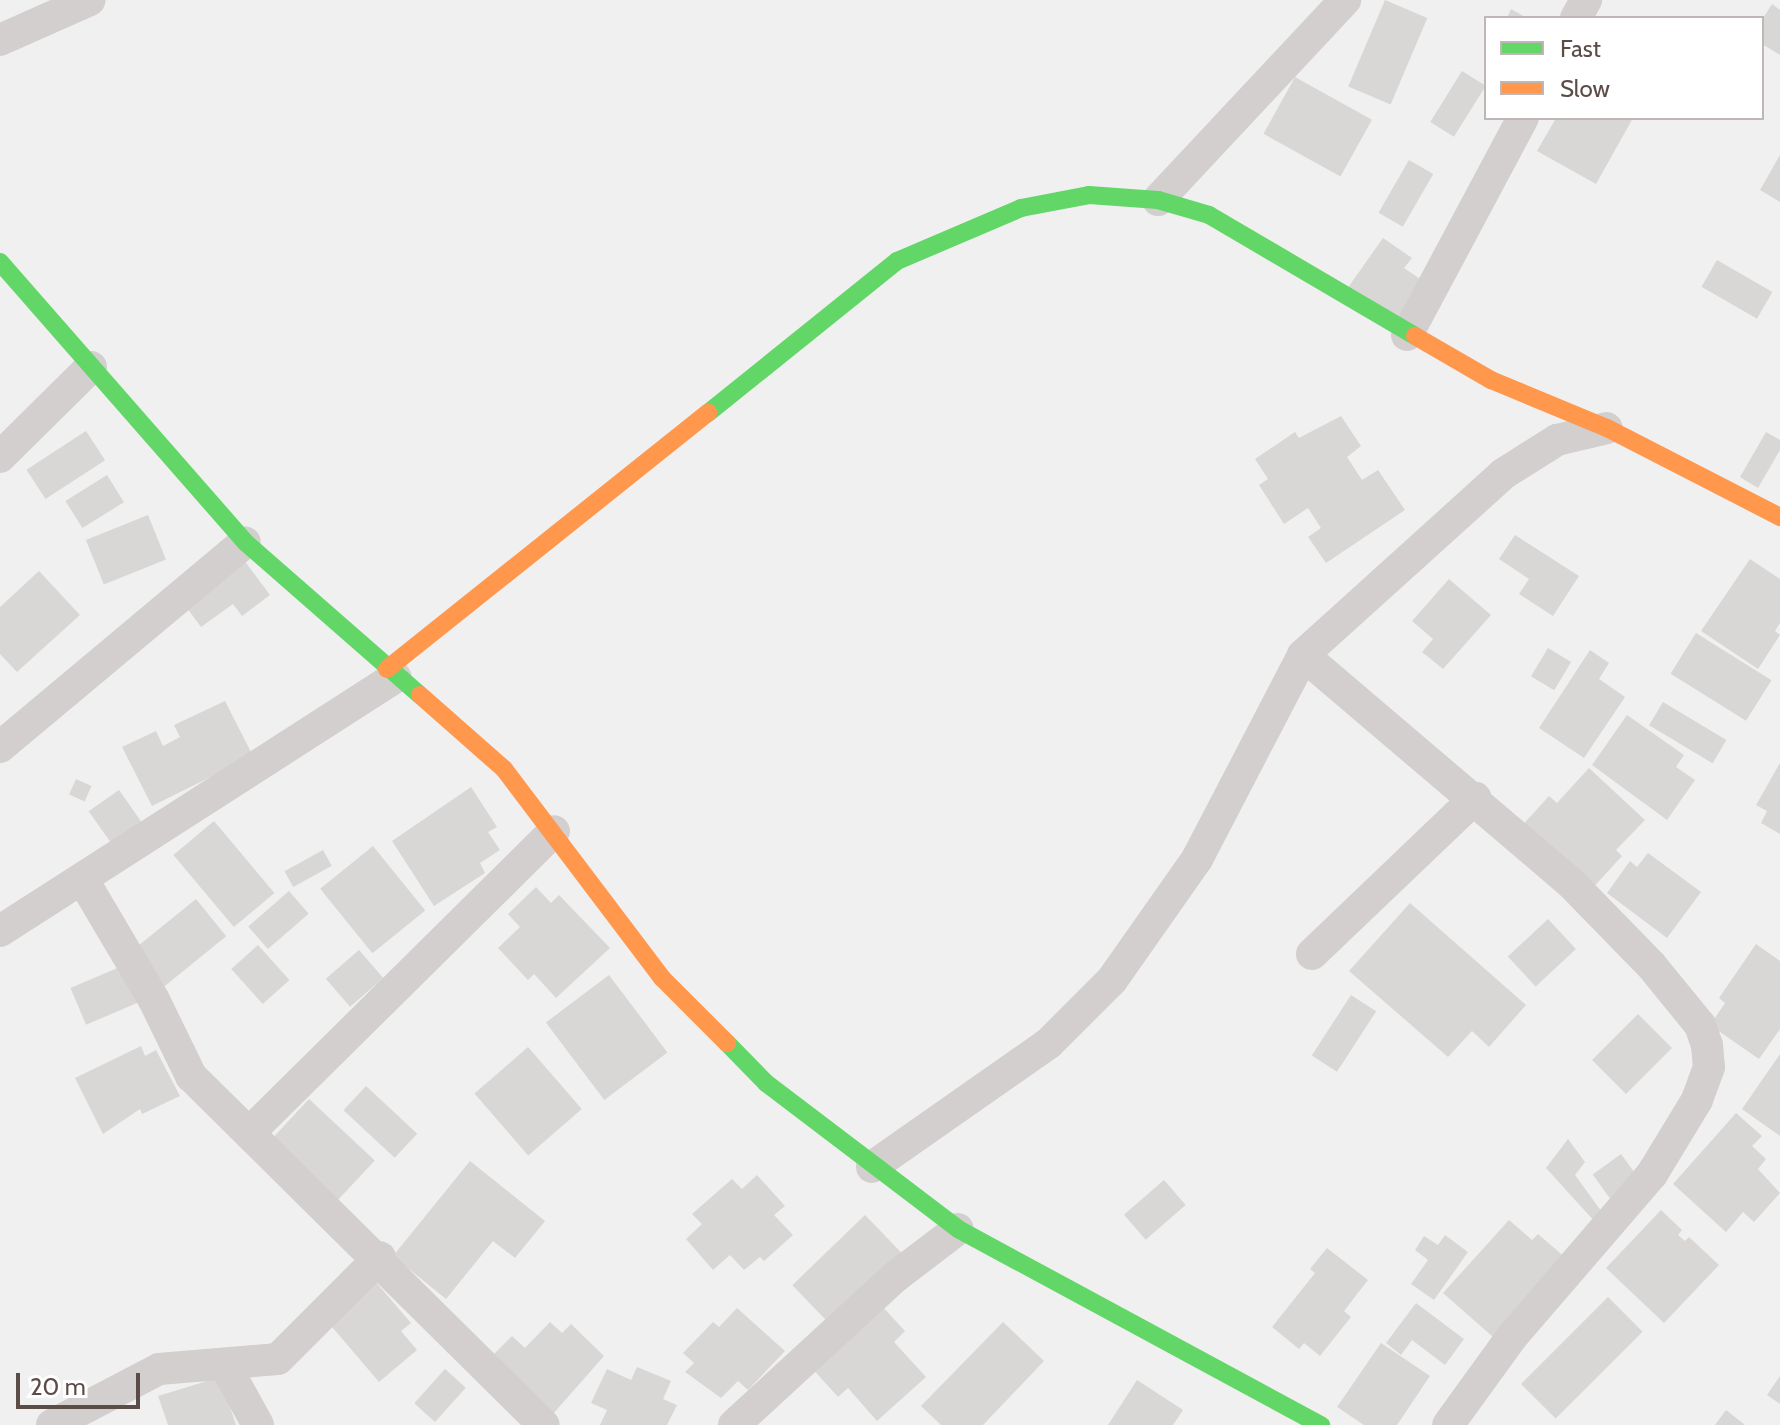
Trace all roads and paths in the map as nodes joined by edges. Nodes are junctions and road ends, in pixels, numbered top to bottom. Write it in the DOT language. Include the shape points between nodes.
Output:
graph roads {
  1 [pos="90,0"];
  2 [pos="1345,0"];
  3 [pos="0,40"];
  4 [pos="1522,120"];
  5 [pos="1158,200"];
  6 [pos="0,262"];
  7 [pos="1407,335"];
  8 [pos="91,367"];
  9 [pos="1607,428"];
  10 [pos="0,457"];
  11 [pos="1780,517"];
  12 [pos="245,542"];
  13 [pos="1303,655"];
  14 [pos="392,673"];
  15 [pos="0,747"];
  16 [pos="1475,798"];
  17 [pos="554,831"];
  18 [pos="83,880"];
  19 [pos="0,931"];
  20 [pos="1312,954"];
  21 [pos="249,1133"];
  22 [pos="872,1167"];
  23 [pos="958,1229"];
  24 [pos="380,1257"];
  25 [pos="226,1367"];
  26 [pos="52,1425"];
  27 [pos="258,1425"];
  28 [pos="544,1425"];
  29 [pos="734,1425"];
  30 [pos="1321,1425"];
  31 [pos="1448,1425"];
  1 -- 3 [label="street"];
  2 -- 5 [label="street"];
  4 -- 7 [label="street"];
  5 -- 7 [label="street" via="1235,229"];
  5 -- 14 [label="street" via="1089,195 1021,208 897,261"];
  6 -- 8 [label="street"];
  7 -- 9 [label="street" via="1491,380"];
  8 -- 10 [label="street"];
  8 -- 12 [label="street"];
  9 -- 11 [label="street"];
  9 -- 13 [label="street" via="1557,440 1503,474"];
  12 -- 14 [label="street"];
  12 -- 15 [label="street"];
  13 -- 16 [label="street"];
  13 -- 22 [label="street" via="1197,859 1112,980 1049,1043"];
  14 -- 17 [label="street" via="504,769"];
  14 -- 18 [label="street" via="175,824"];
  16 -- 20 [label="street"];
  16 -- 31 [label="street" via="1569,881 1651,965 1700,1025 1709,1067 1685,1121 1652,1174 1511,1338"];
  17 -- 21 [label="street"];
  17 -- 22 [label="street" via="662,978 766,1083"];
  18 -- 19 [label="street"];
  18 -- 21 [label="street" via="154,1000 191,1076"];
  21 -- 24 [label="street"];
  22 -- 23 [label="street"];
  23 -- 29 [label="street" via="895,1277"];
  23 -- 30 [label="street"];
  24 -- 25 [label="street" via="278,1359"];
  24 -- 28 [label="street"];
  25 -- 26 [label="street" via="159,1369"];
  25 -- 27 [label="street"];
}
